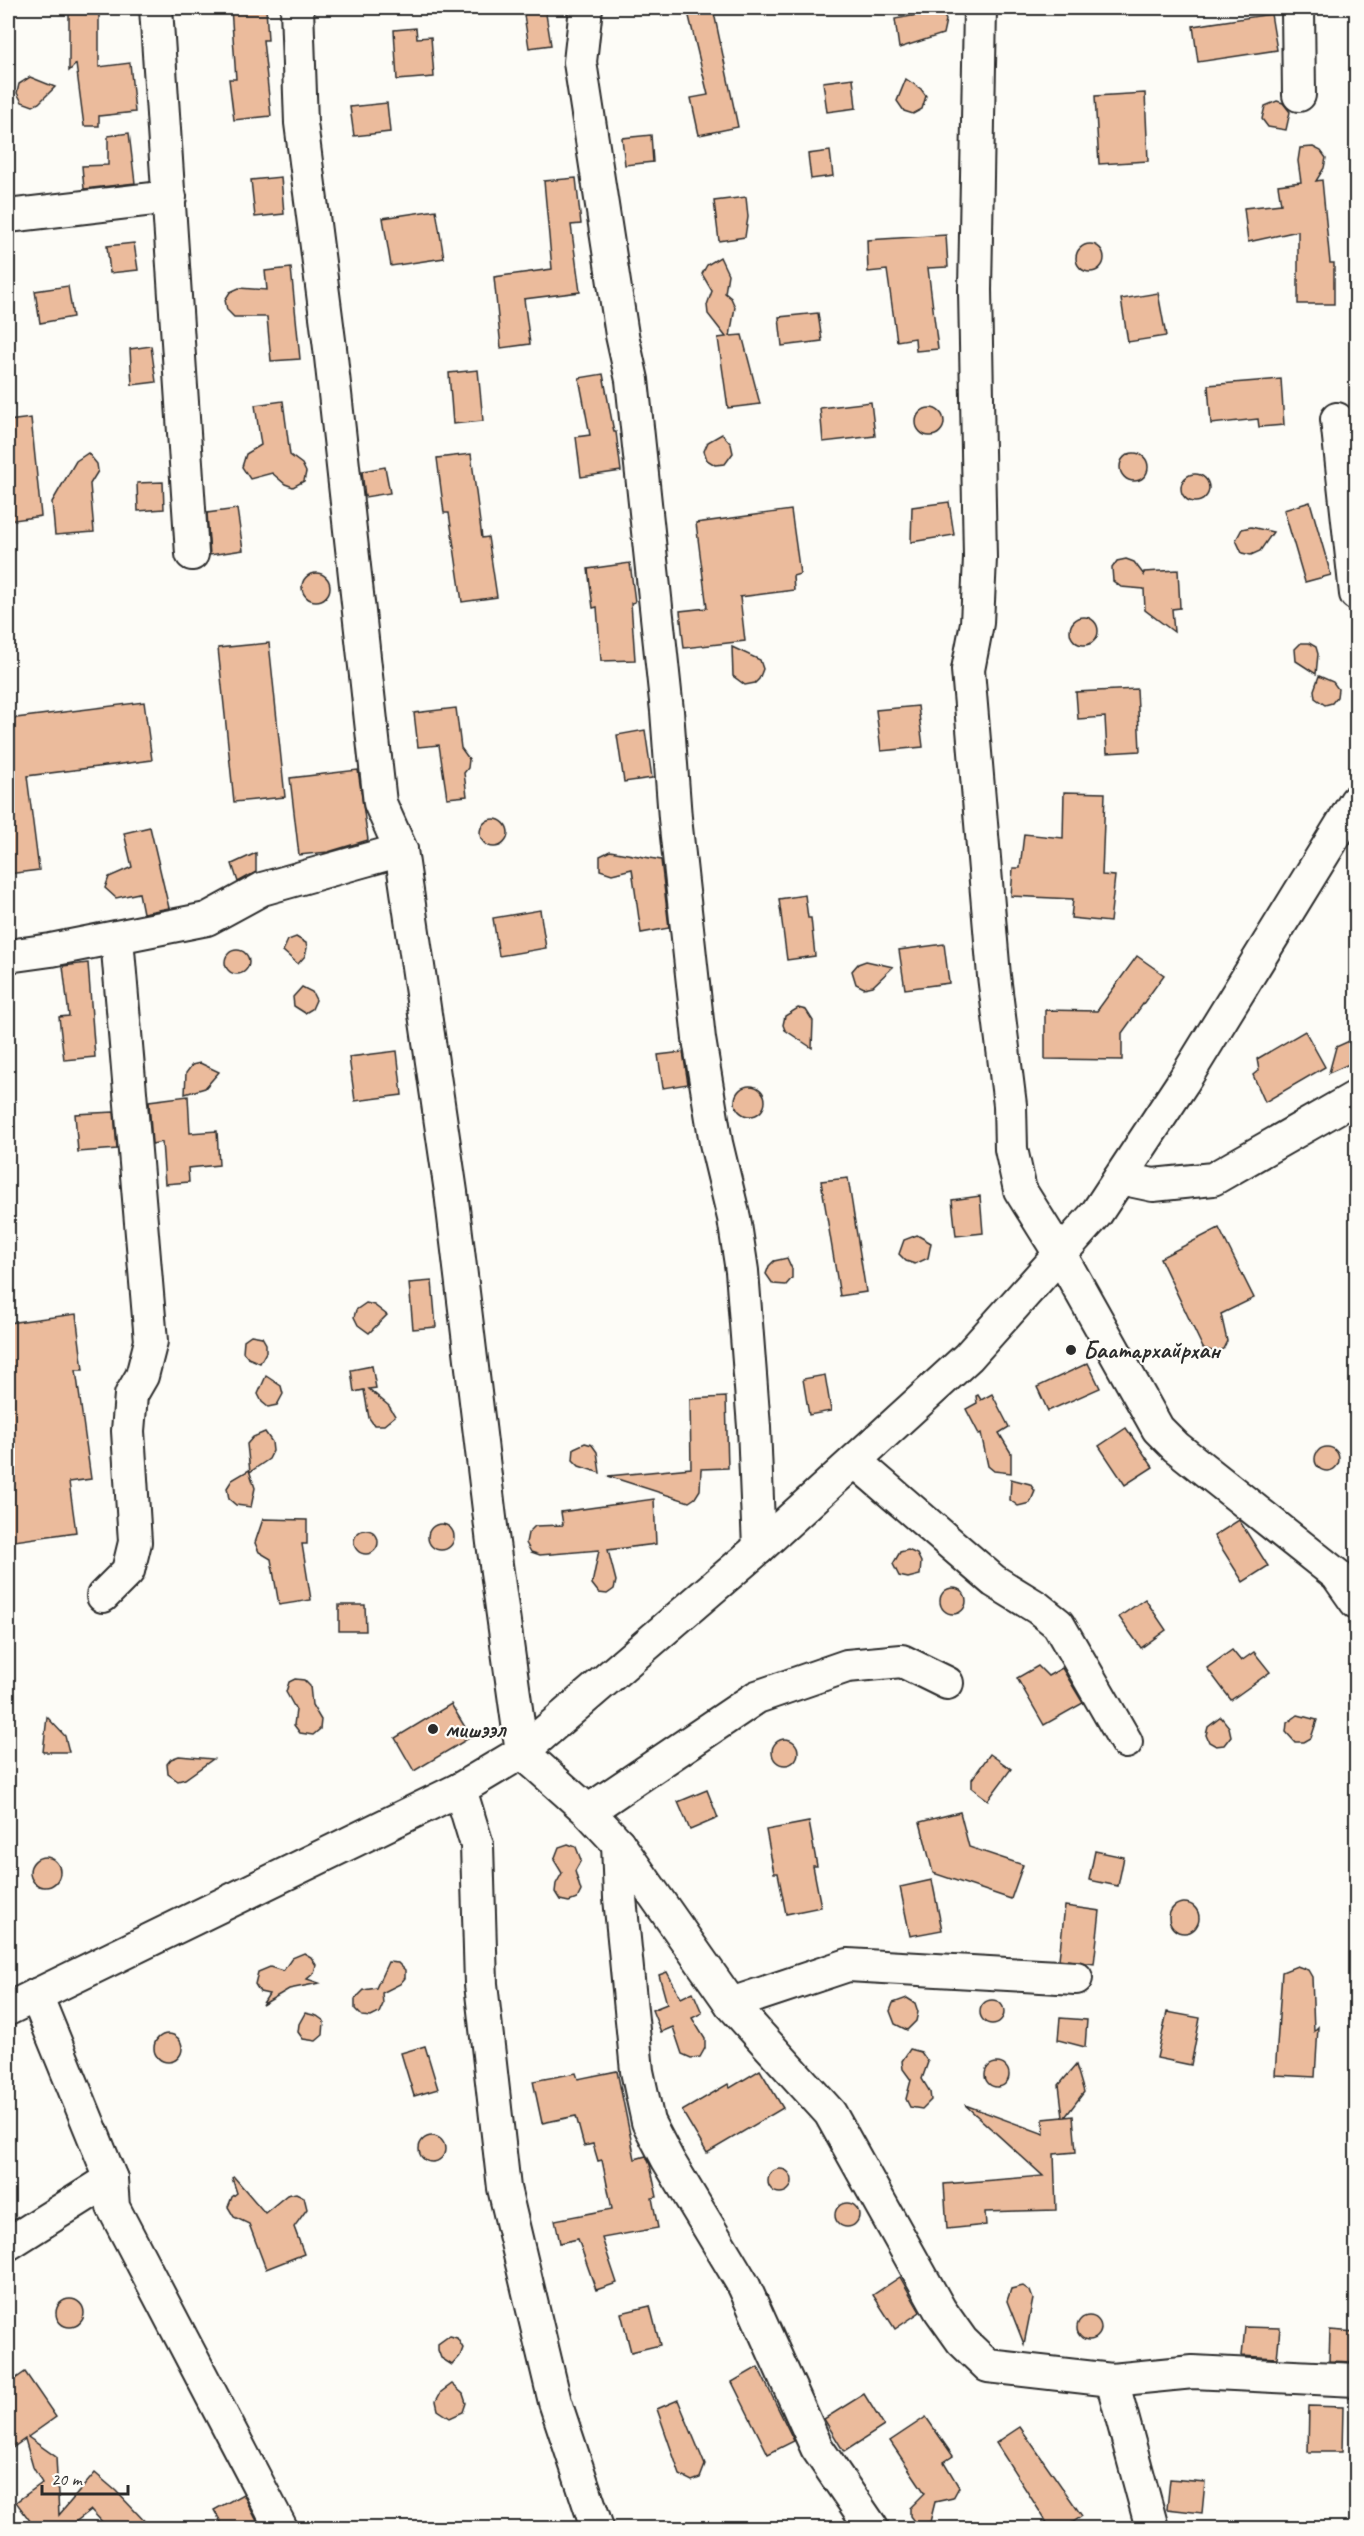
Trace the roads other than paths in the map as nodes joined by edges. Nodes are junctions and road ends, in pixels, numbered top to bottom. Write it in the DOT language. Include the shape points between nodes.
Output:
graph roads {
  1 [pos="156,8"];
  2 [pos="297,8"];
  3 [pos="586,8"];
  4 [pos="980,8"];
  5 [pos="1298,8"];
  6 [pos="1299,94"];
  7 [pos="170,197"];
  8 [pos="8,216"];
  9 [pos="1337,419"];
  10 [pos="192,554"];
  11 [pos="1356,594"];
  12 [pos="1356,801"];
  13 [pos="401,850"];
  14 [pos="117,938"];
  15 [pos="8,956"];
  16 [pos="1356,1097"];
  17 [pos="1120,1178"];
  18 [pos="1060,1254"];
  19 [pos="855,1461"];
  20 [pos="759,1548"];
  21 [pos="104,1596"];
  22 [pos="1356,1602"];
  23 [pos="947,1683"];
  24 [pos="1126,1742"];
  25 [pos="522,1752"];
  26 [pos="460,1789"];
  27 [pos="588,1811"];
  28 [pos="618,1842"];
  29 [pos="1076,1978"];
  30 [pos="36,1995"];
  31 [pos="731,2004"];
  32 [pos="8,2009"];
  33 [pos="111,2179"];
  34 [pos="8,2244"];
  35 [pos="1112,2380"];
  36 [pos="1356,2380"];
  37 [pos="281,2529"];
  38 [pos="597,2529"];
  39 [pos="872,2529"];
  40 [pos="1152,2529"];
  1 -- 7 [label="street"];
  2 -- 13 [label="street" via="301,123 330,348 369,715 380,803"];
  3 -- 20 [label="street" via="580,62 632,380 699,1039 742,1271"];
  4 -- 18 [label="street" via="975,290 980,558 977,623 968,670 1011,1149 1020,1190"];
  5 -- 6 [label="street"];
  7 -- 8 [label="street"];
  7 -- 10 [label="street"];
  9 -- 11 [label="street"];
  12 -- 17 [label="street"];
  13 -- 14 [label="street" via="262,889 207,919"];
  13 -- 25 [label="street" via="452,1192 491,1532"];
  14 -- 15 [label="street"];
  14 -- 21 [label="street" via="151,1341 142,1376 131,1395 128,1431 135,1542 128,1571"];
  16 -- 17 [label="street" via="1213,1179 1153,1185"];
  17 -- 18 [label="street" via="1096,1214"];
  18 -- 19 [label="street" via="968,1357"];
  18 -- 22 [label="street" via="1158,1429 1337,1575"];
  19 -- 20 [label="street"];
  19 -- 24 [label="street" via="994,1581 1058,1624"];
  20 -- 25 [label="street"];
  23 -- 27 [label="street" via="902,1661 847,1666 757,1697"];
  25 -- 26 [label="street"];
  25 -- 27 [label="street"];
  26 -- 30 [label="street"];
  26 -- 38 [label="street" via="477,1845 481,1984 504,2188 555,2402"];
  27 -- 28 [label="street"];
  28 -- 31 [label="street"];
  28 -- 39 [label="street" via="637,2071 648,2122 744,2286 817,2448"];
  29 -- 31 [label="street" via="848,1965"];
  30 -- 32 [label="street"];
  30 -- 33 [label="street"];
  31 -- 35 [label="street" via="830,2113 929,2291 962,2342 988,2366"];
  33 -- 34 [label="street"];
  33 -- 37 [label="street" via="112,2207"];
  35 -- 36 [label="street" via="1193,2372"];
  35 -- 40 [label="street"];
}
